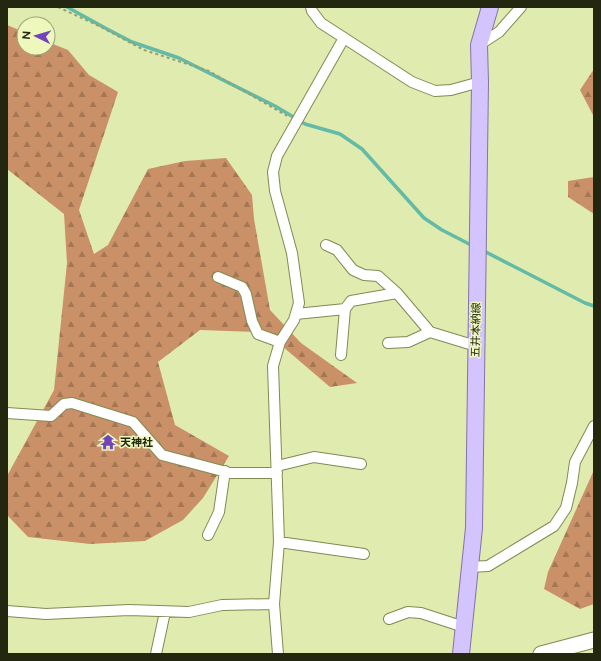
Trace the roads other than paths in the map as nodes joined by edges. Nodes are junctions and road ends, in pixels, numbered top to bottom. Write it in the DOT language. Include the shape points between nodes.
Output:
graph roads {
  1 [pos="311,7"];
  2 [pos="490,7"];
  3 [pos="521,7"];
  4 [pos="344,38"];
  5 [pos="479,44"];
  6 [pos="480,82"];
  7 [pos="326,245"];
  8 [pos="218,277"];
  9 [pos="397,293"];
  10 [pos="345,310"];
  11 [pos="296,314"];
  12 [pos="430,332"];
  13 [pos="280,342"];
  14 [pos="388,343"];
  15 [pos="476,346"];
  16 [pos="341,355"];
  17 [pos="7,413"];
  18 [pos="594,426"];
  19 [pos="361,464"];
  20 [pos="277,469"];
  21 [pos="225,471"];
  22 [pos="208,535"];
  23 [pos="279,542"];
  24 [pos="364,554"];
  25 [pos="470,567"];
  26 [pos="274,604"];
  27 [pos="7,611"];
  28 [pos="165,612"];
  29 [pos="389,620"];
  30 [pos="464,627"];
  31 [pos="594,640"];
  32 [pos="156,654"];
  33 [pos="278,654"];
  34 [pos="461,654"];
  35 [pos="541,654"];
  1 -- 4 [label="street" via="322,23"];
  2 -- 5 [label="main road, 五井本納線"];
  3 -- 5 [label="street" via="499,32"];
  4 -- 6 [label="street" via="412,82 435,91 452,90"];
  4 -- 11 [label="street" via="277,156 273,172 275,191 292,253 299,303"];
  5 -- 6 [label="main road, 五井本納線"];
  6 -- 15 [label="main road, 五井本納線"];
  7 -- 9 [label="street" via="337,250 353,270 364,275 378,276"];
  8 -- 13 [label="street" via="242,287 258,334"];
  9 -- 10 [label="street" via="351,301"];
  9 -- 12 [label="street"];
  10 -- 11 [label="street"];
  10 -- 16 [label="street"];
  11 -- 13 [label="street"];
  12 -- 14 [label="street" via="408,342"];
  12 -- 15 [label="street"];
  13 -- 20 [label="street" via="273,366"];
  15 -- 25 [label="main road, 五井本納線" via="474,528"];
  17 -- 21 [label="street" via="51,416 64,404 72,402 133,422 162,455"];
  18 -- 25 [label="street" via="575,462 566,508 554,526 488,566"];
  19 -- 20 [label="street" via="314,457"];
  20 -- 21 [label="street" via="230,473"];
  20 -- 23 [label="street"];
  21 -- 22 [label="street" via="219,512"];
  23 -- 24 [label="street"];
  23 -- 26 [label="street"];
  25 -- 30 [label="main road, 五井本納線"];
  26 -- 28 [label="street" via="222,605 189,612"];
  26 -- 33 [label="street"];
  27 -- 28 [label="street" via="46,614 129,610"];
  28 -- 32 [label="street"];
  29 -- 30 [label="street" via="408,612 421,613"];
  30 -- 34 [label="main road, 五井本納線"];
  31 -- 35 [label="street"];
}
